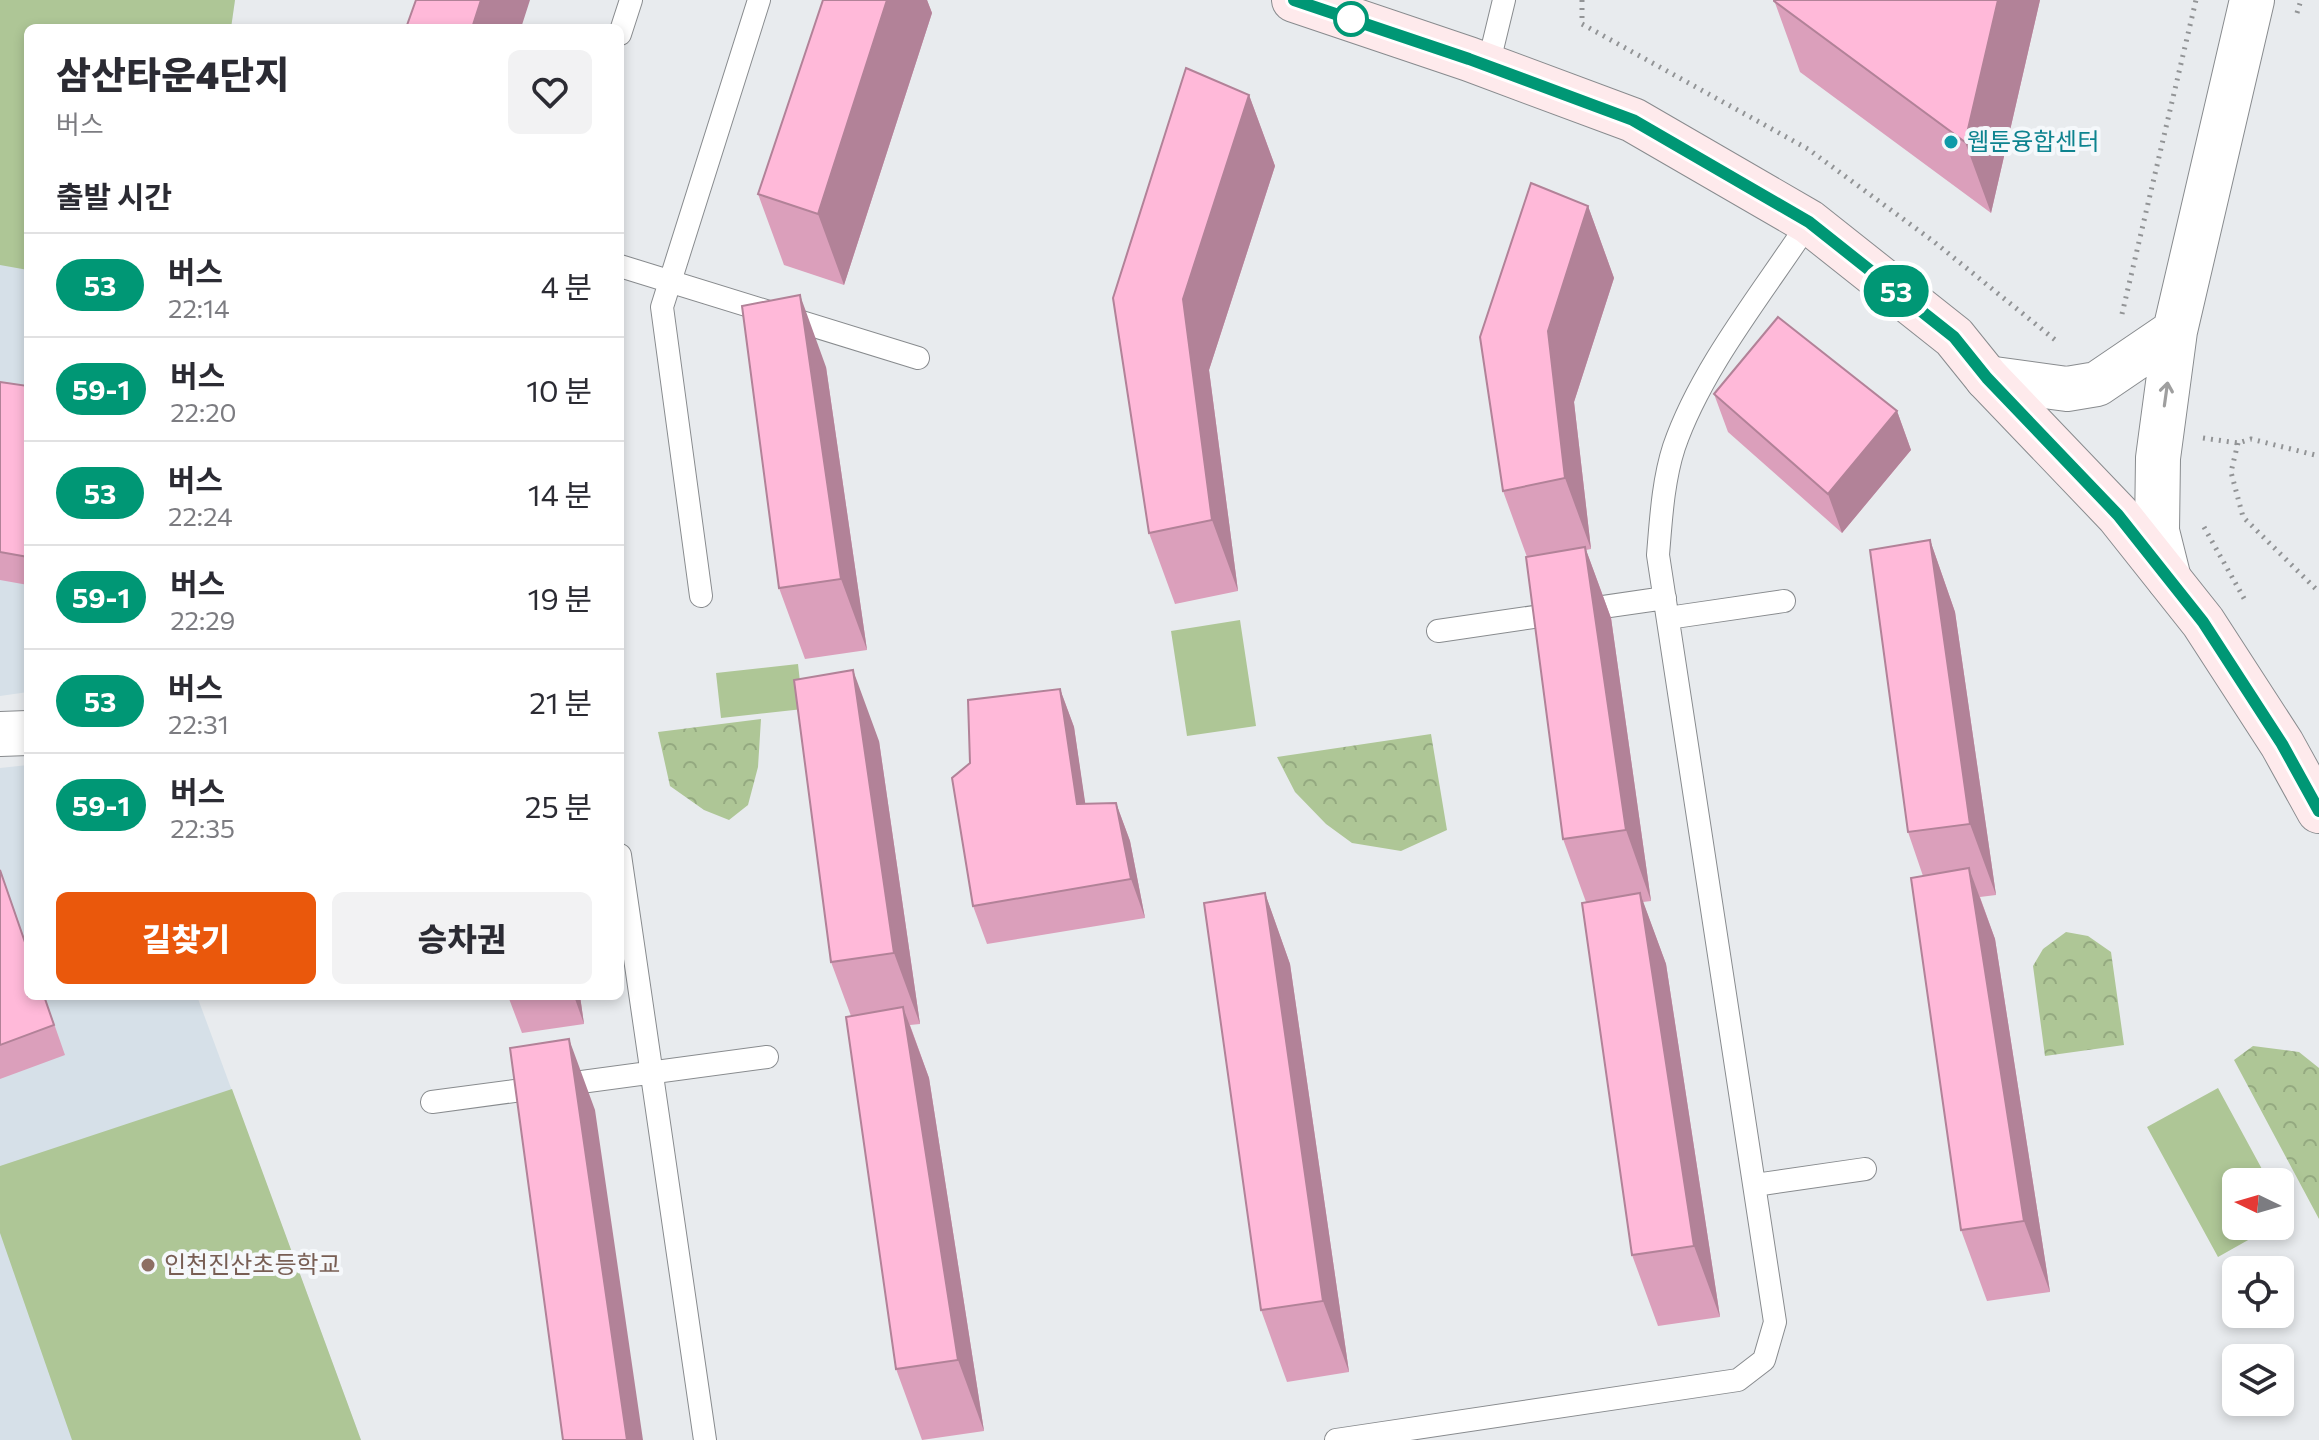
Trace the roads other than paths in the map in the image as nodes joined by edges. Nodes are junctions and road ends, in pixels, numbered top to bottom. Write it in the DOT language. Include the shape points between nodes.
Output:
graph roads {
  1 [pos="631,0"];
  2 [pos="759,0"];
  3 [pos="1294,0"];
  4 [pos="1504,0"];
  5 [pos="2252,0"];
  6 [pos="623,24"];
  7 [pos="1488,66"];
  8 [pos="1809,222"];
  9 [pos="624,267"];
  10 [pos="670,282"];
  11 [pos="2175,331"];
  12 [pos="918,358"];
  13 [pos="1987,378"];
  14 [pos="2169,579"];
  15 [pos="701,596"];
  16 [pos="1784,601"];
  17 [pos="1666,608"];
  18 [pos="1438,631"];
  19 [pos="24,733"];
  20 [pos="0,734"];
  21 [pos="2319,811"];
  22 [pos="624,882"];
  23 [pos="767,1057"];
  24 [pos="652,1073"];
  25 [pos="432,1102"];
  26 [pos="1865,1169"];
  27 [pos="1755,1185"];
  28 [pos="705,1440"];
  29 [pos="1336,1440"];
  1 -- 6 [label="lane"];
  2 -- 10 [label="lane"];
  3 -- 7 [label="street"];
  4 -- 7 [label="lane"];
  5 -- 11 [label="street"];
  7 -- 8 [label="street" via="1633,120"];
  8 -- 13 [label="street" via="1954,337"];
  8 -- 17 [label="lane" via="1700,389 1674,447 1662,500 1658,555"];
  9 -- 10 [label="lane"];
  10 -- 12 [label="lane"];
  10 -- 15 [label="lane" via="662,307"];
  11 -- 13 [label="street" via="2097,384 2067,389"];
  14 -- 11 [label="street, one-way" via="2157,531 2158,458"];
  13 -- 14 [label="street" via="2118,515"];
  14 -- 21 [label="street" via="2282,744"];
  16 -- 17 [label="lane"];
  17 -- 18 [label="lane"];
  17 -- 27 [label="lane"];
  19 -- 20 [label="street"];
  22 -- 24 [label="lane"];
  23 -- 24 [label="lane"];
  24 -- 25 [label="lane"];
  24 -- 28 [label="lane"];
  26 -- 27 [label="lane"];
  27 -- 29 [label="lane" via="1775,1322 1764,1360 1738,1380"];
}
